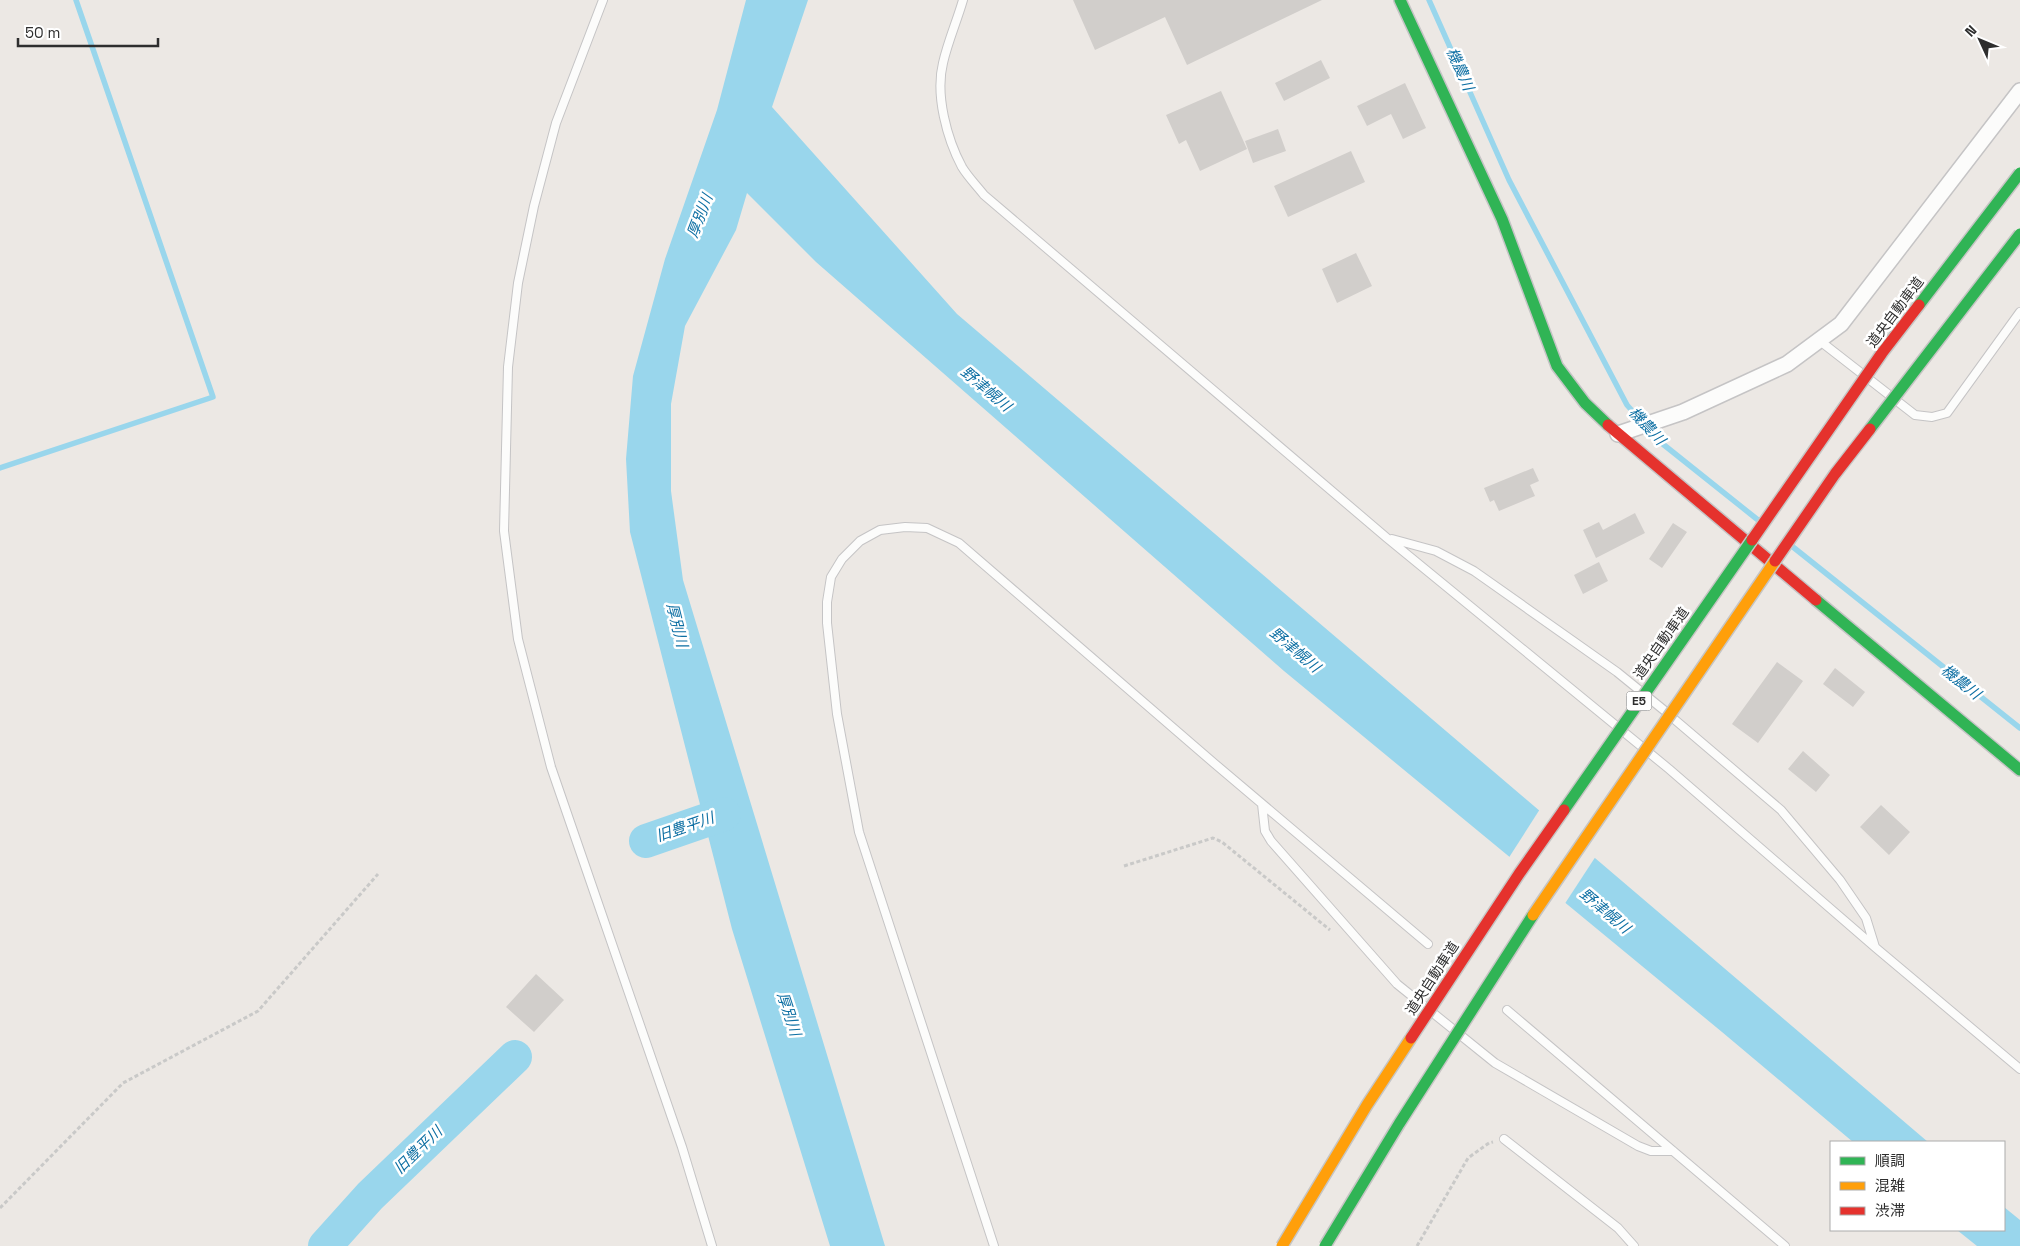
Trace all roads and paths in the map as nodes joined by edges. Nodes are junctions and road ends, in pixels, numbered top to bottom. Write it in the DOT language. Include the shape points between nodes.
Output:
graph roads {
  1 [pos="603,0"];
  2 [pos="963,0"];
  3 [pos="1400,0"];
  4 [pos="2020,91"];
  5 [pos="2020,173"];
  6 [pos="2020,234"];
  7 [pos="2020,312"];
  8 [pos="1820,341"];
  9 [pos="1618,434"];
  10 [pos="1388,538"];
  11 [pos="2020,770"];
  12 [pos="1262,804"];
  13 [pos="1124,866"];
  14 [pos="378,874"];
  15 [pos="1335,934"];
  16 [pos="1428,944"];
  17 [pos="1876,948"];
  18 [pos="1507,1010"];
  19 [pos="2020,1069"];
  20 [pos="1504,1139"];
  21 [pos="1673,1151"];
  22 [pos="0,1208"];
  23 [pos="712,1246"];
  24 [pos="994,1246"];
  25 [pos="1282,1246"];
  26 [pos="1325,1246"];
  27 [pos="1418,1246"];
  28 [pos="1634,1246"];
  29 [pos="1786,1246"];
  1 -- 23 [label="lane" via="556,123 518,283 508,367 504,531 518,639 552,767 682,1147"];
  2 -- 10 [label="lane" via="942,64 945,121 964,169 984,195"];
  3 -- 9 [label="main road" via="1502,219 1558,366 1585,403"];
  4 -- 8 [label="street" via="1841,324"];
  5 -- 25 [label="main road, 道央自動車道 / E5, bridge" via="1882,353 1519,874 1367,1105"];
  6 -- 26 [label="main road, E5, bridge" via="1835,474 1539,905"];
  7 -- 8 [label="lane" via="1946,413 1932,417 1915,415"];
  8 -- 9 [label="street" via="1787,364 1682,412"];
  9 -- 11 [label="main road"];
  10 -- 17 [label="lane" via="1669,769"];
  10 -- 17 [label="lane" via="1436,550 1474,571 1617,672 1720,756 1781,810 1840,880 1866,918"];
  12 -- 16 [label="lane"];
  12 -- 21 [label="lane" via="1264,831 1397,984 1495,1063 1638,1146 1650,1151"];
  12 -- 24 [label="lane" via="959,543 927,528 880,530 860,541 842,559 831,577 827,623 837,714 859,832"];
  13 -- 15 [label="path" via="1213,838"];
  14 -- 22 [label="path" via="258,1011 123,1083"];
  17 -- 19 [label="lane"];
  18 -- 21 [label="lane"];
  20 -- 27 [label="path" via="1489,1143 1468,1158"];
  20 -- 28 [label="lane" via="1618,1228"];
  21 -- 29 [label="lane"];
}
